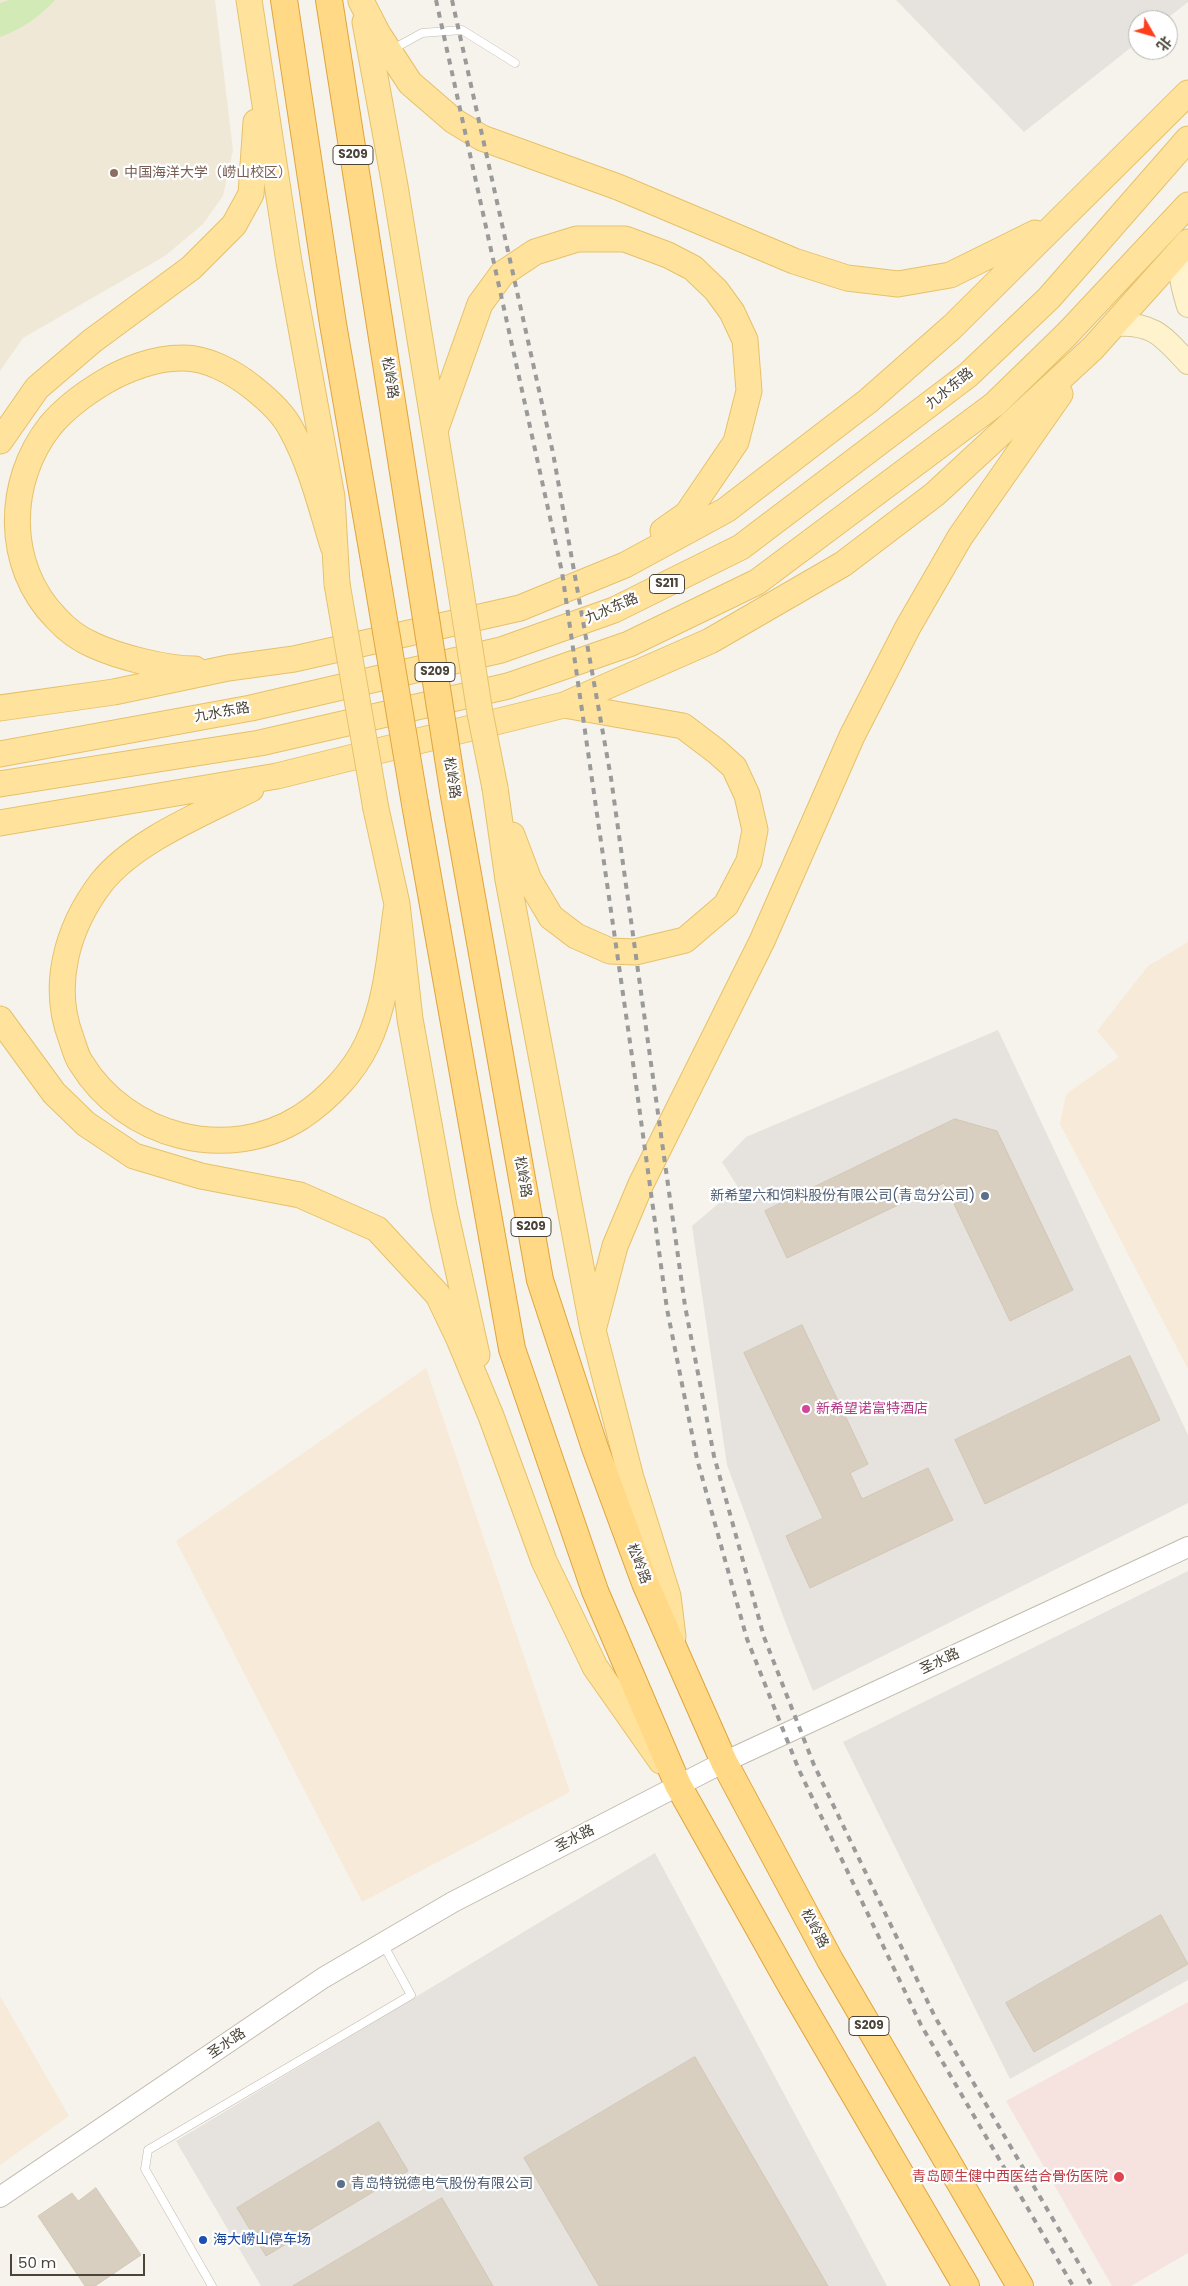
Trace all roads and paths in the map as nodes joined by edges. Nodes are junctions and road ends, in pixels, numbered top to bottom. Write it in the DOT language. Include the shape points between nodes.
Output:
graph roads {
  1 [pos="249,0"];
  2 [pos="284,0"];
  3 [pos="329,0"];
  4 [pos="361,1"];
  5 [pos="389,51"];
  6 [pos="515,63"];
  7 [pos="258,67"];
  8 [pos="1188,93"];
  9 [pos="1188,139"];
  10 [pos="1188,205"];
  11 [pos="1057,222"];
  12 [pos="1188,242"];
  13 [pos="1188,246"];
  14 [pos="1188,306"];
  15 [pos="1114,324"];
  16 [pos="1093,348"];
  17 [pos="1188,363"];
  18 [pos="436,428"];
  19 [pos="0,441"];
  20 [pos="333,546"];
  21 [pos="598,577"];
  22 [pos="228,668"];
  23 [pos="564,704"];
  24 [pos="0,708"];
  25 [pos="0,754"];
  26 [pos="277,776"];
  27 [pos="0,784"];
  28 [pos="495,788"];
  29 [pos="0,823"];
  30 [pos="397,904"];
  31 [pos="0,1019"];
  32 [pos="593,1330"];
  33 [pos="491,1416"];
  34 [pos="1188,1547"];
  35 [pos="674,1647"];
  36 [pos="724,1762"];
  37 [pos="678,1785"];
  38 [pos="383,1944"];
  39 [pos="0,2197"];
  40 [pos="212,2286"];
  41 [pos="966,2286"];
  42 [pos="1020,2286"];
  1 -- 7 [label="main road"];
  2 -- 37 [label="highway, S209, bridge" via="333,324 512,1349 595,1591"];
  3 -- 35 [label="highway, 松岭路 / S209, bridge" via="453,790 540,1280 595,1448 645,1583"];
  4 -- 5 [label="main road"];
  4 -- 18 [label="main road"];
  5 -- 6 [label="lane" via="422,33 462,30"];
  5 -- 11 [label="main road" via="410,83 454,121 482,138 618,187 794,261 847,278 898,284 950,275"];
  7 -- 19 [label="main road" via="251,194 234,225 191,268 92,341 37,388"];
  7 -- 20 [label="main road" via="289,262 332,497"];
  8 -- 11 [label="main road"];
  9 -- 25 [label="main road, 九水东路 / S211" via="1049,298 968,375 741,548 614,610 502,650 251,708"];
  10 -- 27 [label="main road" via="1067,334 995,404 749,586 629,644 508,686 260,743"];
  11 -- 21 [label="main road" via="952,327 852,413 726,510"];
  12 -- 15 [label="main road"];
  13 -- 14 [label="main road" via="1180,260 1181,285"];
  15 -- 16 [label="main road"];
  15 -- 17 [label="main road" via="1148,327 1162,334"];
  16 -- 23 [label="main road" via="934,494 843,564 710,641"];
  16 -- 32 [label="main road" via="960,537 860,720 762,941 641,1184 615,1246"];
  18 -- 21 [label="main road" via="480,304 502,274 535,252 578,239 625,239 693,268 716,290 732,312 745,340 750,391 736,442 687,514"];
  18 -- 28 [label="main road, bridge" via="480,712"];
  20 -- 22 [label="main road" via="311,474 291,428 263,395 237,375 207,362 182,358 147,363 120,372 69,406 50,426 23,474 17,530 21,560 30,584 45,607 67,630 93,646 135,659 186,669"];
  20 -- 30 [label="main road, bridge" via="376,809"];
  21 -- 22 [label="main road" via="520,608 294,660"];
  22 -- 24 [label="main road" via="114,692"];
  23 -- 26 [label="main road"];
  23 -- 28 [label="main road" via="683,726 734,767 747,795 755,830 749,861 726,905 686,940 635,952 610,951 576,936 551,917 529,880"];
  26 -- 29 [label="main road"];
  26 -- 30 [label="main road" via="171,828 122,862 102,882 86,906 72,933 63,964 62,1000 67,1027 80,1061 96,1084 120,1106 149,1125 180,1137 213,1142 248,1138 271,1133 296,1120 337,1088 367,1044 383,1000"];
  28 -- 32 [label="main road" via="508,880"];
  30 -- 33 [label="main road" via="410,1019 443,1197"];
  31 -- 33 [label="main road" via="54,1093 86,1124 134,1156 201,1176 300,1196 377,1229 438,1295"];
  32 -- 35 [label="main road" via="631,1478 668,1596"];
  33 -- 37 [label="main road" via="544,1561 595,1667"];
  34 -- 36 [label="street, 圣水路"];
  35 -- 36 [label="highway, 松岭路 / S209"];
  36 -- 37 [label="street, 圣水路"];
  36 -- 42 [label="highway, 松岭路 / S209" via="830,1960"];
  37 -- 38 [label="street, 圣水路" via="454,1902"];
  37 -- 41 [label="highway, S209"];
  38 -- 39 [label="street, 圣水路" via="323,1978"];
  38 -- 40 [label="lane" via="411,1995 148,2150 145,2169"];
}
